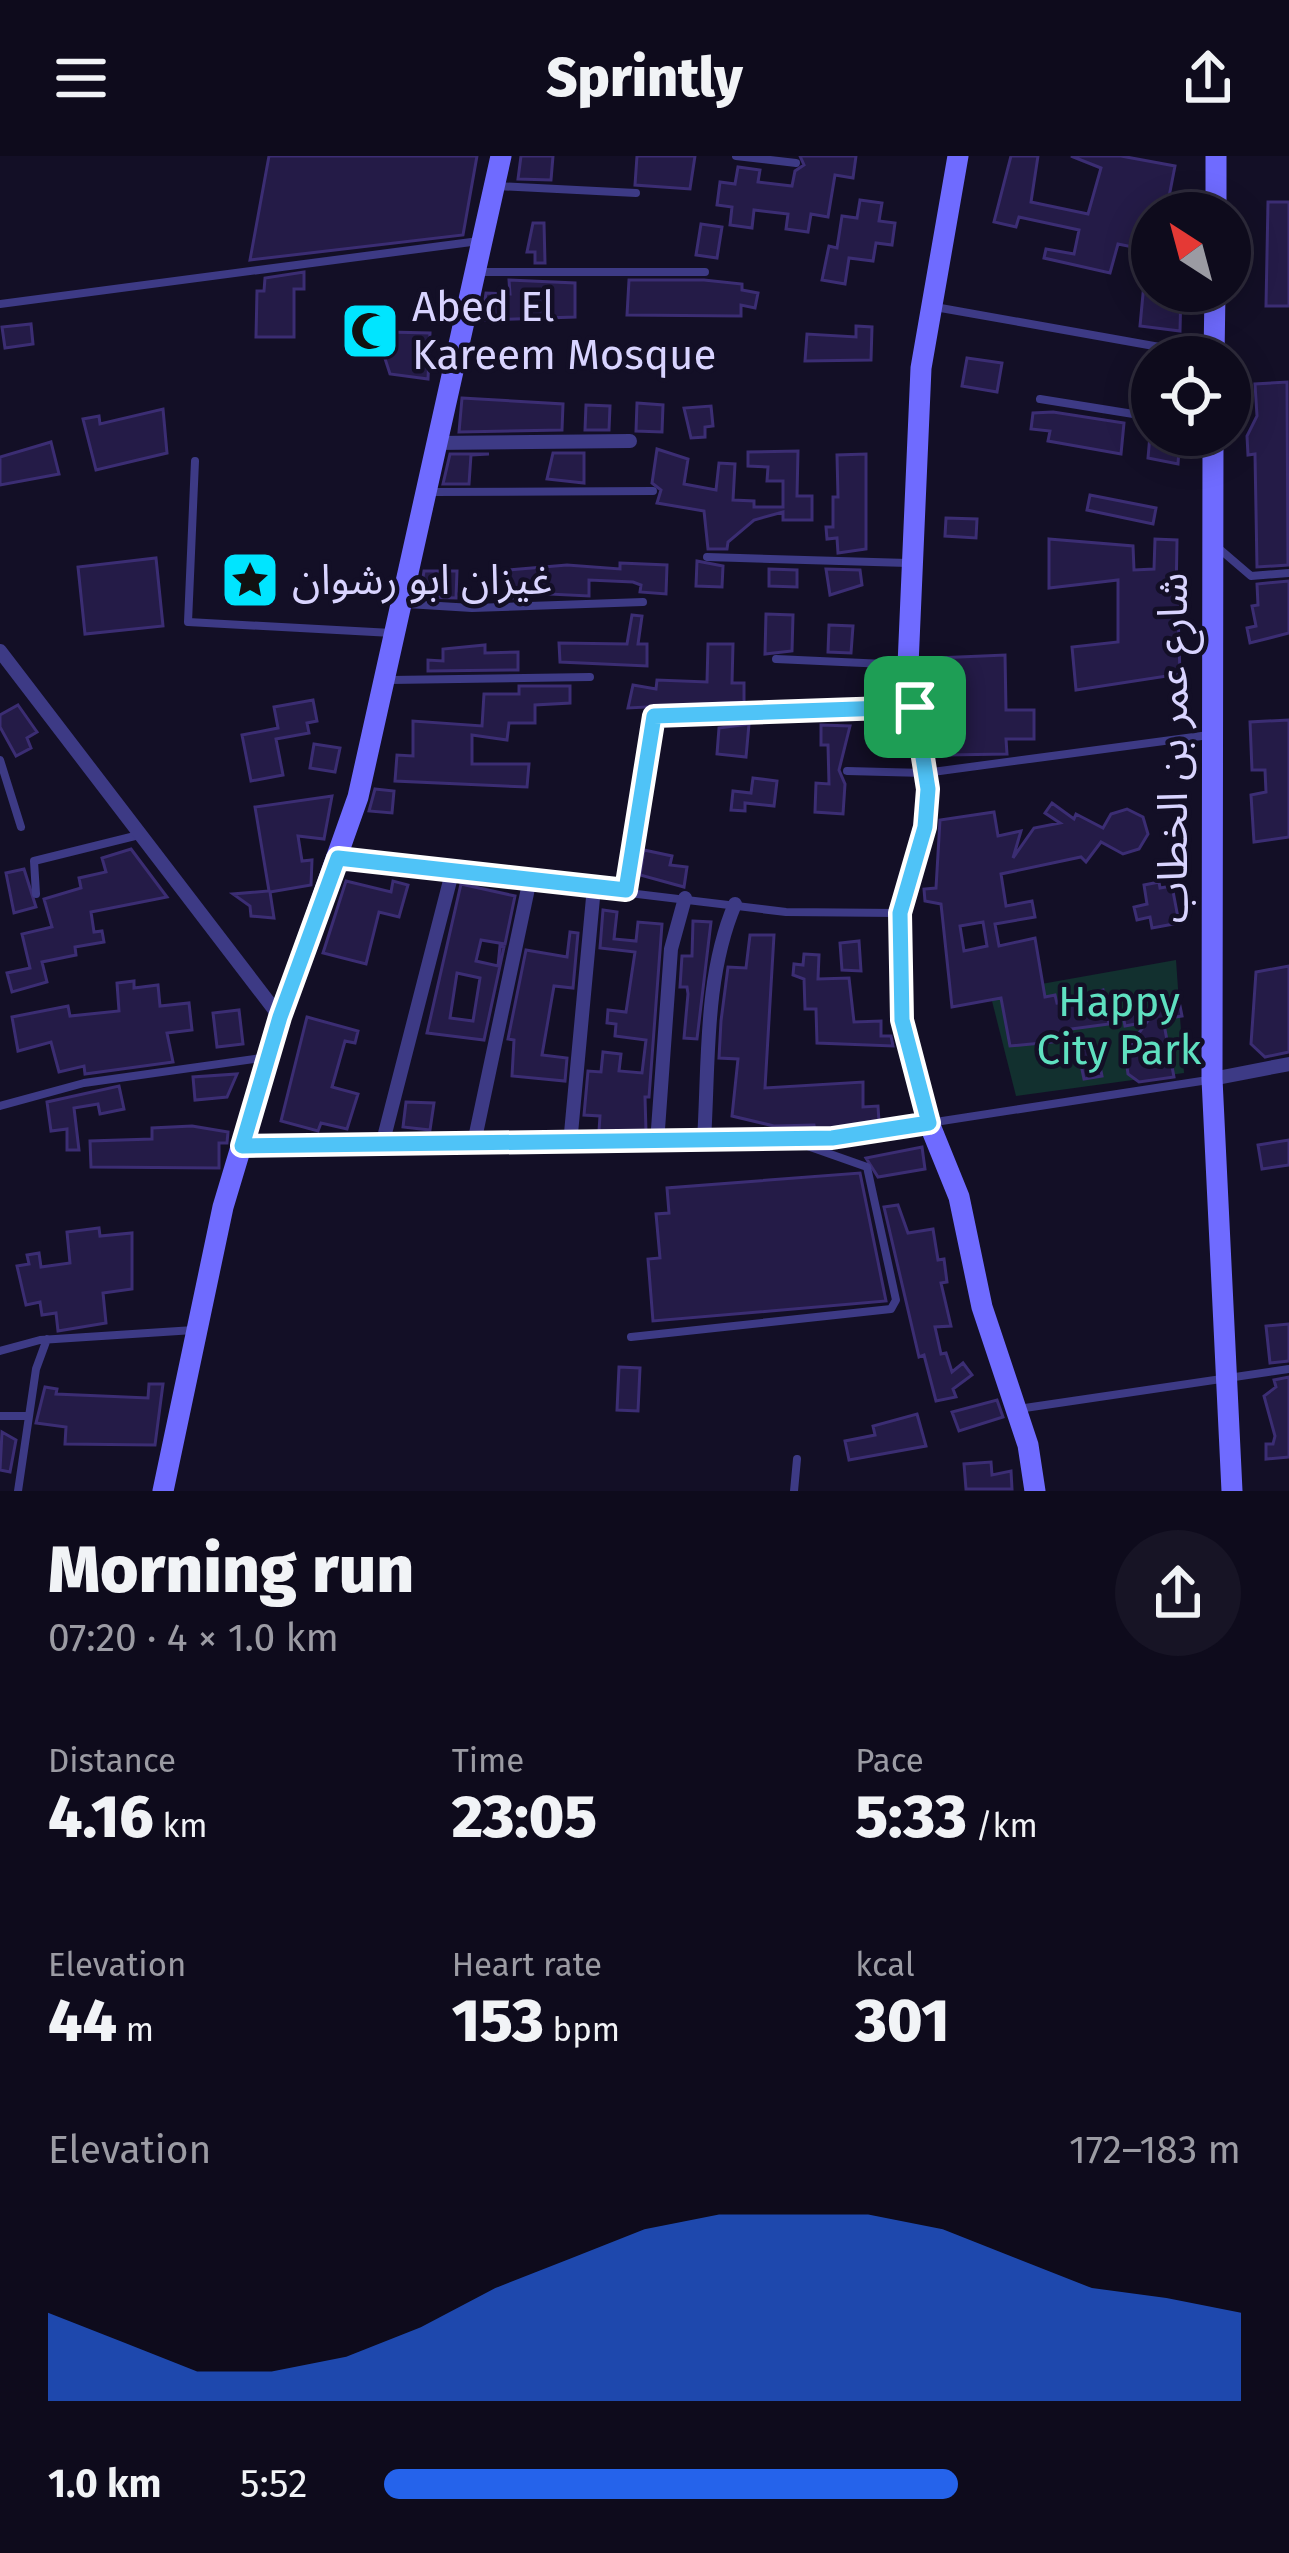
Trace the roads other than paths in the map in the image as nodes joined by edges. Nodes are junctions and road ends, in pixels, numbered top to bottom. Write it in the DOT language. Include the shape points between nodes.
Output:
graph roads {
  1 [pos="501,156"];
  2 [pos="736,156"];
  3 [pos="958,156"];
  4 [pos="1216,156"];
  5 [pos="796,163"];
  6 [pos="494,185"];
  7 [pos="1216,192"];
  8 [pos="636,193"];
  9 [pos="487,240"];
  10 [pos="479,272"];
  11 [pos="705,272"];
  12 [pos="0,304"];
  13 [pos="928,304"];
  14 [pos="1131,342"];
  15 [pos="1040,399"];
  16 [pos="1131,414"];
  17 [pos="630,441"];
  18 [pos="436,443"];
  19 [pos="1213,456"];
  20 [pos="195,461"];
  21 [pos="652,491"];
  22 [pos="425,492"];
  23 [pos="1210,541"];
  24 [pos="706,557"];
  25 [pos="910,563"];
  26 [pos="1289,573"];
  27 [pos="643,602"];
  28 [pos="399,603"];
  29 [pos="393,633"];
  30 [pos="0,651"];
  31 [pos="776,659"];
  32 [pos="908,664"];
  33 [pos="7,674"];
  34 [pos="590,677"];
  35 [pos="382,680"];
  36 [pos="915,707"];
  37 [pos="1216,734"];
  38 [pos="0,760"];
  39 [pos="847,771"];
  40 [pos="926,773"];
  41 [pos="20,827"];
  42 [pos="141,835"];
  43 [pos="338,858"];
  44 [pos="453,869"];
  45 [pos="530,879"];
  46 [pos="594,887"];
  47 [pos="626,890"];
  48 [pos="36,894"];
  49 [pos="685,898"];
  50 [pos="735,904"];
  51 [pos="900,913"];
  52 [pos="280,1017"];
  53 [pos="269,1057"];
  54 [pos="1289,1064"];
  55 [pos="1212,1079"];
  56 [pos="0,1106"];
  57 [pos="929,1123"];
  58 [pos="786,1138"];
  59 [pos="704,1140"];
  60 [pos="474,1143"];
  61 [pos="657,1143"];
  62 [pos="570,1144"];
  63 [pos="382,1145"];
  64 [pos="242,1146"];
  65 [pos="196,1330"];
  66 [pos="631,1336"];
  67 [pos="47,1339"];
  68 [pos="0,1351"];
  69 [pos="1289,1370"];
  70 [pos="1228,1382"];
  71 [pos="1017,1408"];
  72 [pos="0,1416"];
  73 [pos="29,1417"];
  74 [pos="797,1459"];
  75 [pos="18,1491"];
  76 [pos="163,1491"];
  77 [pos="794,1491"];
  78 [pos="1035,1491"];
  79 [pos="1232,1491"];
  1 -- 6 [label="street"];
  2 -- 5 [label="lane"];
  3 -- 13 [label="street"];
  4 -- 7 [label="street"];
  6 -- 8 [label="lane"];
  6 -- 9 [label="street"];
  9 -- 10 [label="street"];
  9 -- 12 [label="lane"];
  10 -- 11 [label="lane"];
  10 -- 18 [label="street"];
  13 -- 14 [label="lane"];
  13 -- 25 [label="street"];
  15 -- 16 [label="lane"];
  17 -- 18 [label="street"];
  18 -- 22 [label="street"];
  19 -- 23 [label="street, شارع عمر بن الخطاب"];
  20 -- 29 [label="lane" via="188,622"];
  21 -- 22 [label="lane"];
  22 -- 28 [label="street"];
  23 -- 26 [label="lane" via="1251,576"];
  23 -- 37 [label="street, شارع عمر بن الخطاب"];
  24 -- 25 [label="lane"];
  25 -- 32 [label="street"];
  27 -- 28 [label="lane"];
  28 -- 29 [label="street"];
  29 -- 35 [label="street"];
  30 -- 33 [label="street"];
  31 -- 32 [label="lane"];
  32 -- 36 [label="street"];
  33 -- 42 [label="street"];
  34 -- 35 [label="lane"];
  35 -- 43 [label="street"];
  36 -- 40 [label="street"];
  36 -- 47 [label="street" via="654,716"];
  37 -- 40 [label="lane"];
  37 -- 55 [label="street, شارع عمر بن الخطاب"];
  38 -- 41 [label="lane"];
  39 -- 40 [label="lane"];
  40 -- 51 [label="street" via="925,827"];
  42 -- 48 [label="lane" via="34,861"];
  42 -- 52 [label="street"];
  43 -- 44 [label="lane"];
  43 -- 52 [label="street"];
  44 -- 45 [label="lane"];
  44 -- 63 [label="street"];
  45 -- 46 [label="lane"];
  45 -- 60 [label="street"];
  46 -- 47 [label="lane"];
  46 -- 62 [label="street"];
  47 -- 49 [label="lane"];
  49 -- 50 [label="lane"];
  49 -- 61 [label="street" via="671,949"];
  50 -- 51 [label="lane"];
  50 -- 59 [label="street" via="714,978"];
  51 -- 57 [label="street" via="902,1020"];
  52 -- 53 [label="street"];
  53 -- 56 [label="lane" via="85,1083"];
  53 -- 64 [label="street"];
  54 -- 55 [label="street"];
  55 -- 57 [label="lane"];
  55 -- 70 [label="street, شارع عمر بن الخطاب"];
  57 -- 58 [label="lane"];
  57 -- 71 [label="street" via="959,1197 982,1307"];
  58 -- 59 [label="lane"];
  58 -- 66 [label="lane" via="867,1166 896,1300 890,1309"];
  59 -- 61 [label="lane"];
  60 -- 62 [label="lane"];
  60 -- 63 [label="lane"];
  61 -- 62 [label="lane"];
  63 -- 64 [label="lane"];
  64 -- 65 [label="street"];
  65 -- 67 [label="lane"];
  65 -- 76 [label="street"];
  67 -- 68 [label="lane"];
  67 -- 73 [label="lane"];
  69 -- 70 [label="lane"];
  70 -- 71 [label="lane"];
  70 -- 79 [label="street, شارع عمر بن الخطاب"];
  71 -- 78 [label="street"];
  72 -- 73 [label="lane"];
  73 -- 75 [label="lane"];
  74 -- 77 [label="lane"];
}
